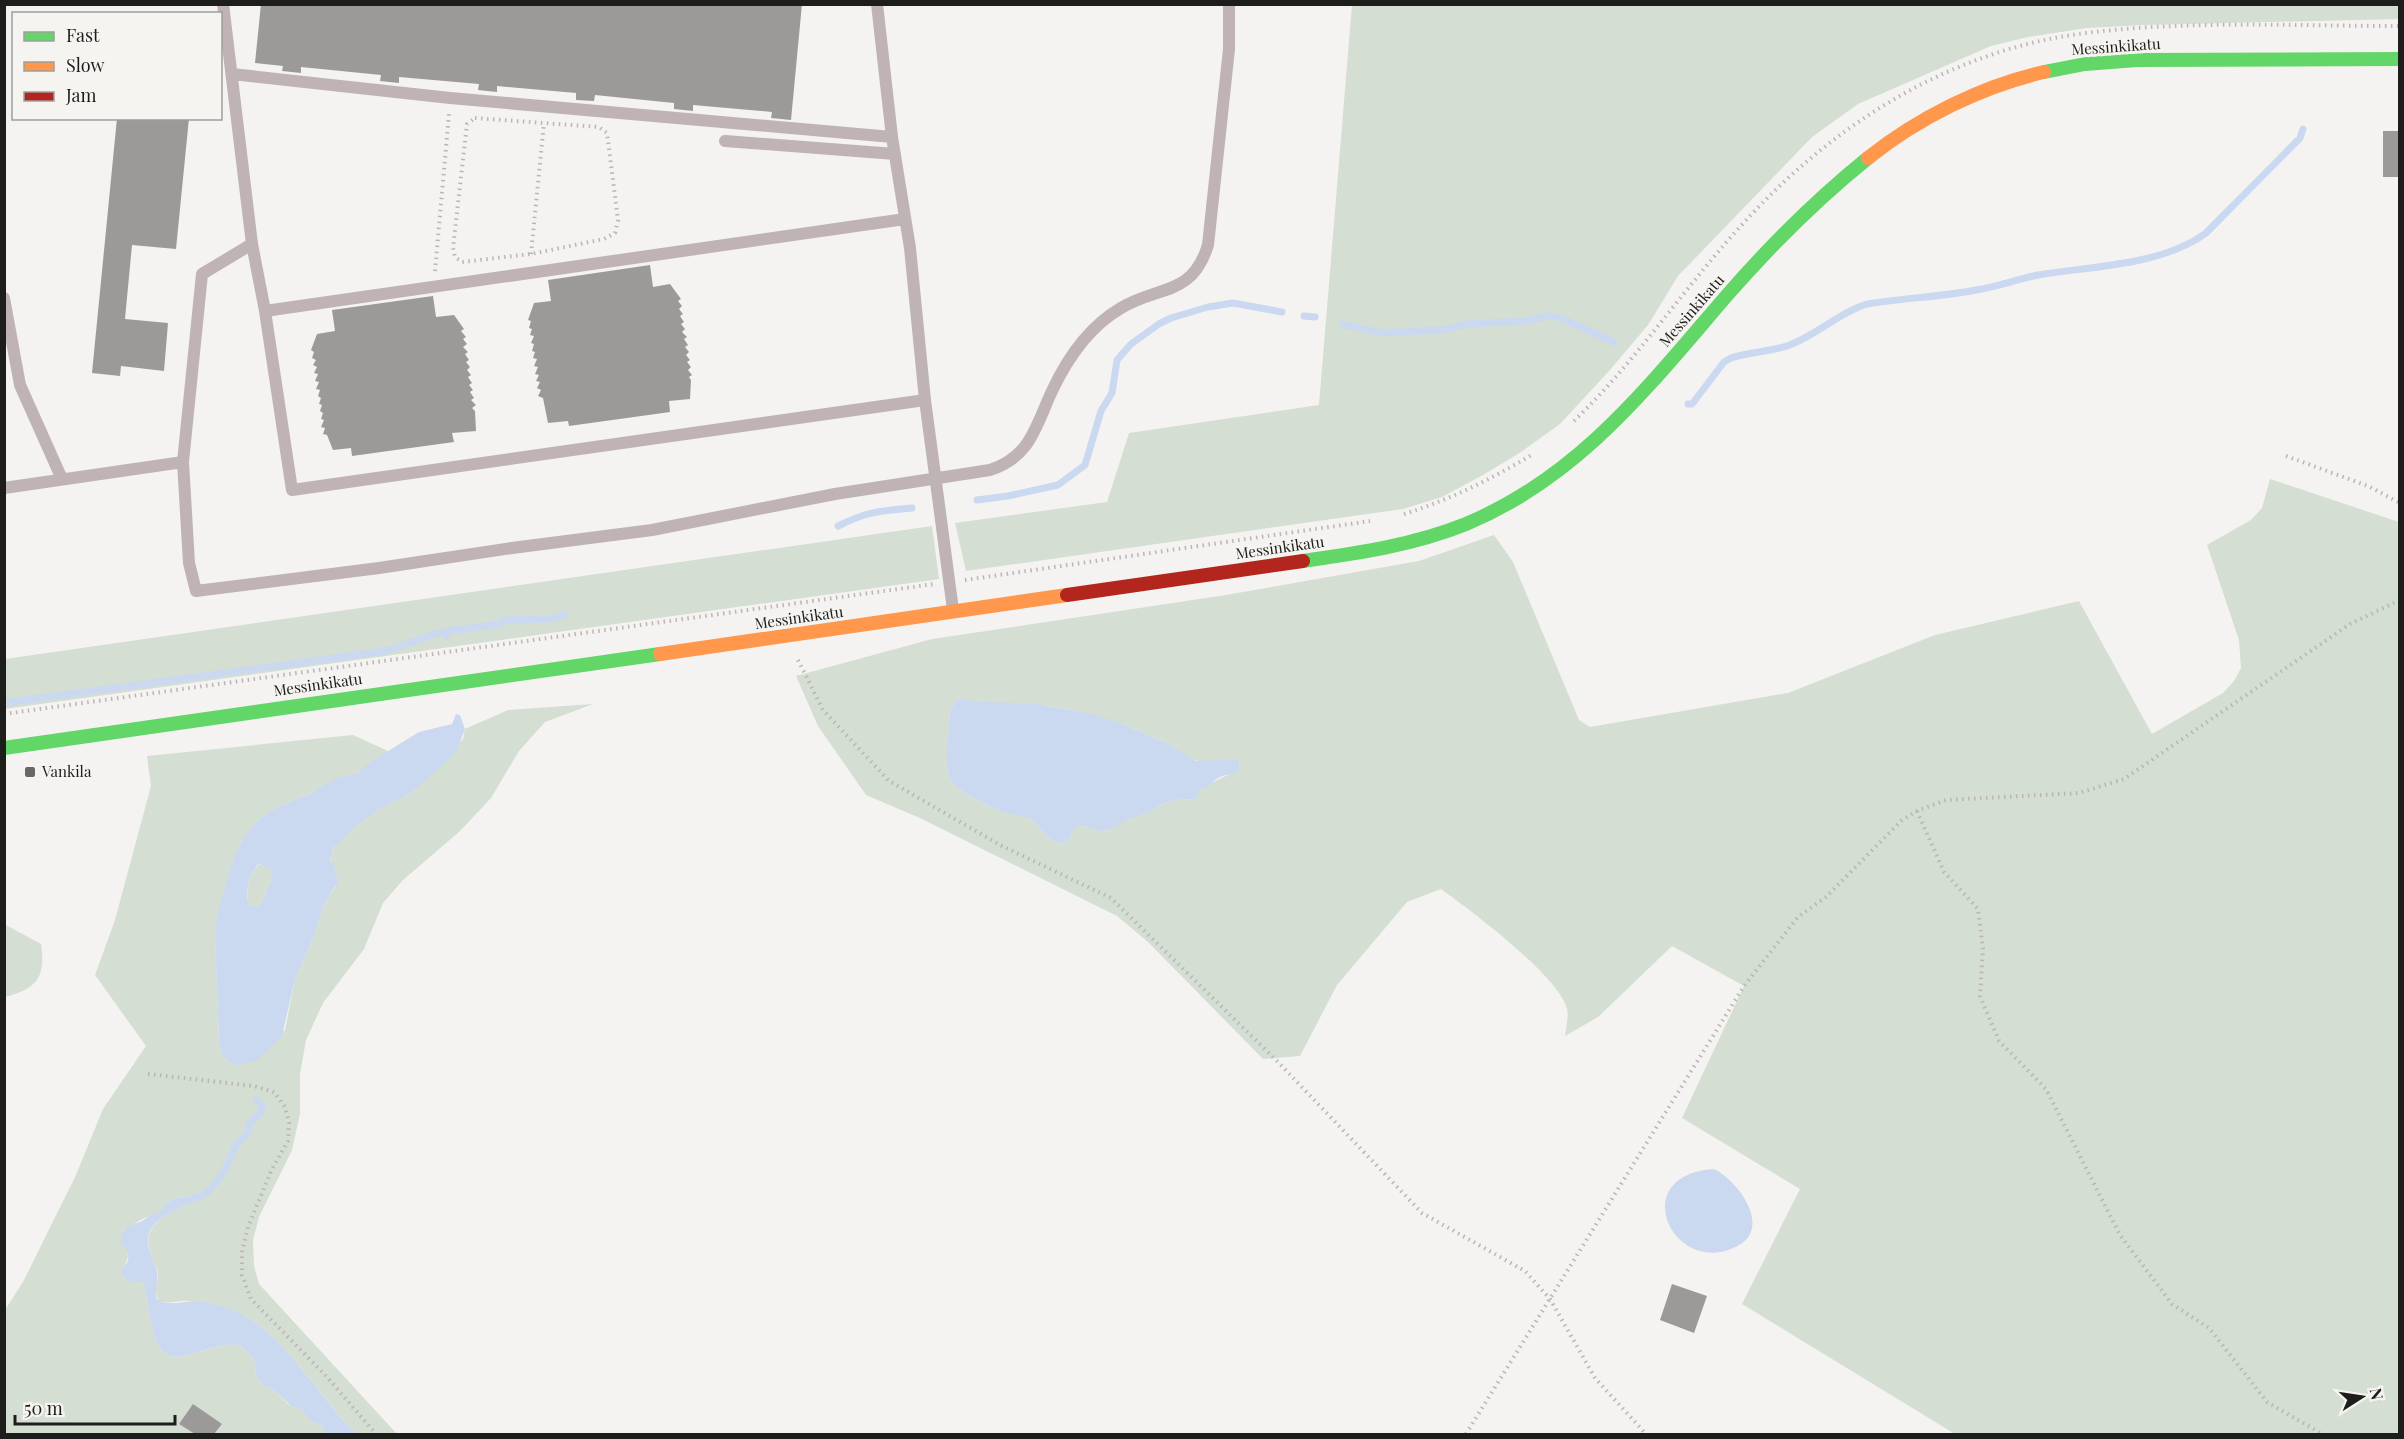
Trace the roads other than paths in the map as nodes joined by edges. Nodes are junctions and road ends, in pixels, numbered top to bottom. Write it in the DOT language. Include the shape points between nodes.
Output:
graph roads {
  1 [pos="223,4"];
  2 [pos="877,4"];
  3 [pos="1229,4"];
  4 [pos="2400,59"];
  5 [pos="232,74"];
  6 [pos="892,137"];
  7 [pos="725,141"];
  8 [pos="895,154"];
  9 [pos="905,219"];
  10 [pos="252,244"];
  11 [pos="4,298"];
  12 [pos="265,311"];
  13 [pos="925,400"];
  14 [pos="183,462"];
  15 [pos="62,479"];
  16 [pos="936,479"];
  17 [pos="4,488"];
  18 [pos="953,613"];
  19 [pos="4,748"];
  1 -- 5 [label="lane"];
  2 -- 6 [label="lane"];
  3 -- 16 [label="lane" via="1229,49 1209,245 1197,272 1102,321 1066,367 1037,429 1013,460 990,471"];
  4 -- 18 [label="street, Messinkikatu" via="2107,61 2055,68 2007,83 1929,116 1842,176 1777,239 1605,433 1565,466 1490,513 1445,532 1365,552"];
  5 -- 6 [label="lane" via="450,98"];
  5 -- 10 [label="lane"];
  6 -- 8 [label="lane"];
  7 -- 8 [label="lane"];
  8 -- 9 [label="lane"];
  9 -- 12 [label="lane"];
  9 -- 13 [label="lane"];
  10 -- 12 [label="lane"];
  10 -- 14 [label="lane" via="202,274"];
  11 -- 15 [label="lane" via="20,385"];
  12 -- 13 [label="lane" via="292,490"];
  13 -- 16 [label="lane"];
  14 -- 15 [label="lane"];
  14 -- 16 [label="lane" via="189,563 196,591 652,530 835,494"];
  15 -- 17 [label="lane"];
  16 -- 18 [label="lane"];
  18 -- 19 [label="street, Messinkikatu"];
}
